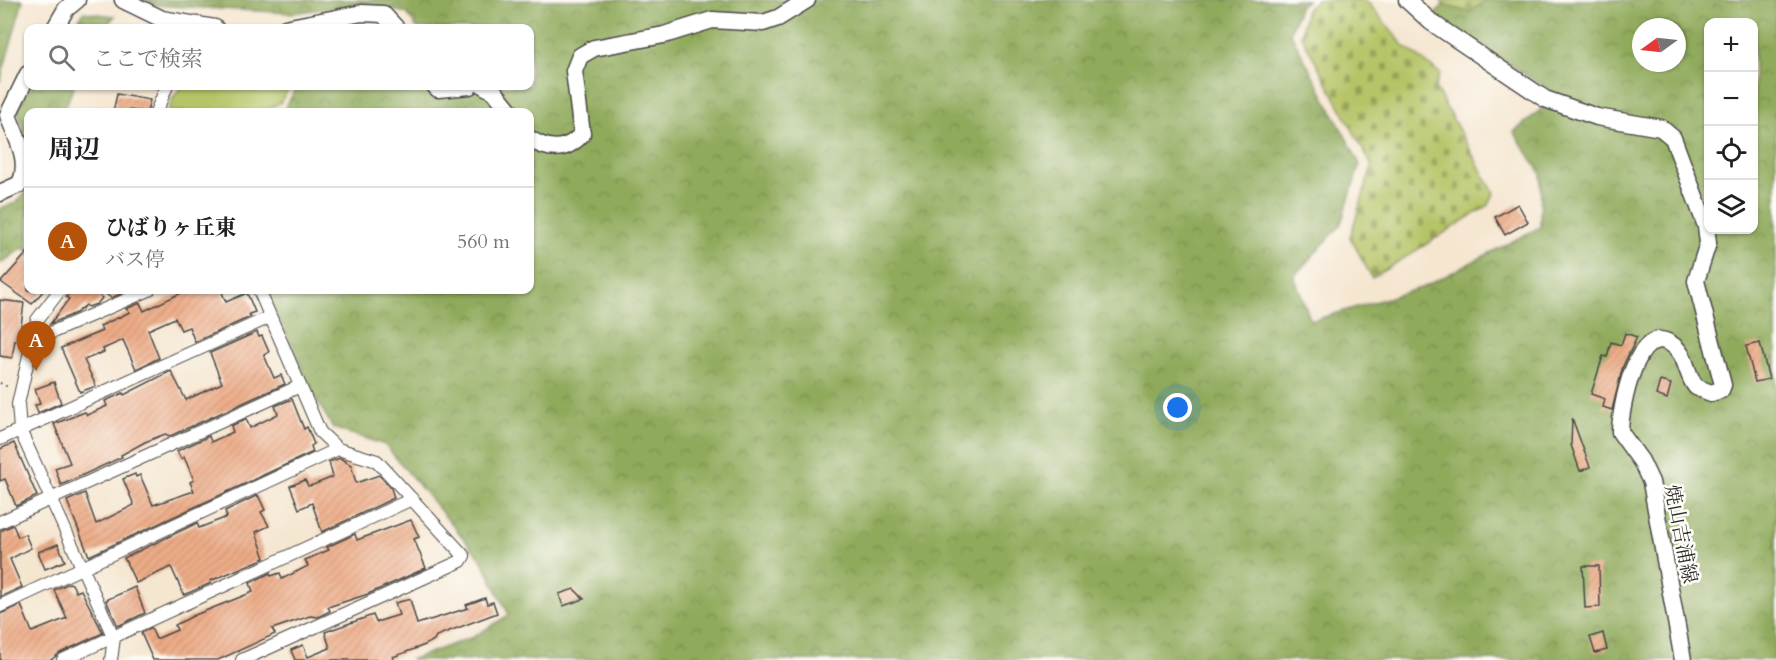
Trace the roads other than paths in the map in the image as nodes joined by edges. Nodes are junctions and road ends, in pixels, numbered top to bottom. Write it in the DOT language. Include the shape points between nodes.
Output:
graph roads {
  1 [pos="77,0"];
  2 [pos="123,0"];
  3 [pos="807,0"];
  4 [pos="1407,0"];
  5 [pos="57,24"];
  6 [pos="191,24"];
  7 [pos="306,24"];
  8 [pos="392,24"];
  9 [pos="24,82"];
  10 [pos="165,90"];
  11 [pos="491,90"];
  12 [pos="158,108"];
  13 [pos="508,108"];
  14 [pos="534,142"];
  15 [pos="24,157"];
  16 [pos="24,175"];
  17 [pos="0,193"];
  18 [pos="57,294"];
  19 [pos="140,294"];
  20 [pos="261,294"];
  21 [pos="270,317"];
  22 [pos="32,341"];
  23 [pos="300,386"];
  24 [pos="20,430"];
  25 [pos="0,439"];
  26 [pos="338,450"];
  27 [pos="51,499"];
  28 [pos="412,499"];
  29 [pos="0,522"];
  30 [pos="81,568"];
  31 [pos="0,606"];
  32 [pos="114,638"];
  33 [pos="262,656"];
  34 [pos="63,660"];
  35 [pos="111,660"];
  36 [pos="243,660"];
  37 [pos="1683,660"];
  1 -- 5 [label="main road"];
  2 -- 6 [label="main road" via="162,19"];
  3 -- 14 [label="main road" via="778,18 763,22 712,20 664,35 594,48 580,56 574,71 582,134 573,144 558,149"];
  4 -- 37 [label="main road, 焼山吉浦線" via="1431,22 1545,99 1597,117 1661,128 1673,138 1706,226 1708,243 1696,281 1723,385 1721,390 1711,393 1696,387 1681,354 1661,340 1653,342 1641,352 1628,383 1620,432 1651,482"];
  7 -- 8 [label="main road" via="362,13 383,14"];
  9 -- 15 [label="main road" via="8,115"];
  10 -- 12 [label="street"];
  11 -- 13 [label="main road"];
  16 -- 17 [label="main road" via="20,184"];
  18 -- 22 [label="street" via="37,320"];
  19 -- 22 [label="street"];
  20 -- 21 [label="street"];
  21 -- 23 [label="street"];
  21 -- 24 [label="street"];
  22 -- 24 [label="street" via="18,404"];
  23 -- 26 [label="street" via="320,432"];
  23 -- 27 [label="street"];
  24 -- 25 [label="street"];
  24 -- 27 [label="street"];
  26 -- 28 [label="street" via="376,461"];
  26 -- 30 [label="street"];
  27 -- 29 [label="street"];
  27 -- 30 [label="street"];
  28 -- 32 [label="street"];
  28 -- 33 [label="street" via="464,556 461,561"];
  30 -- 31 [label="street"];
  30 -- 32 [label="street"];
  32 -- 34 [label="street"];
  32 -- 35 [label="street"];
  33 -- 36 [label="street"];
}
